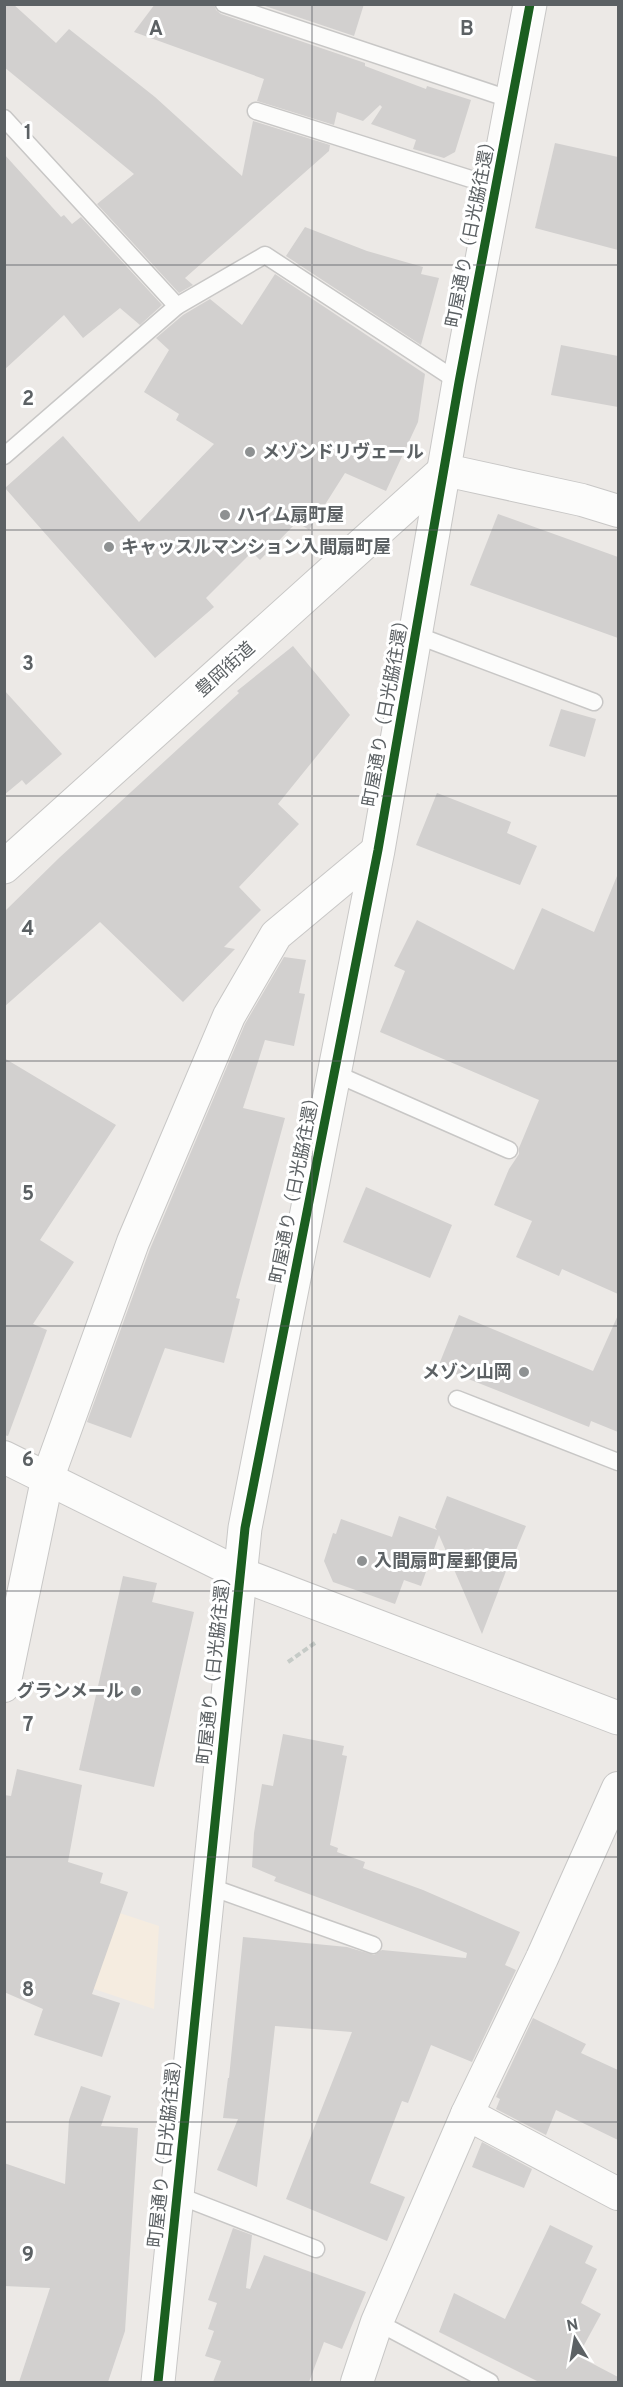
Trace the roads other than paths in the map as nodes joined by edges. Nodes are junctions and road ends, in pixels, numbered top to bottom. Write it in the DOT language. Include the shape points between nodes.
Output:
graph roads {
  1 [pos="224,4"];
  2 [pos="530,4"];
  3 [pos="512,100"];
  4 [pos="256,111"];
  5 [pos="4,118"];
  6 [pos="496,186"];
  7 [pos="177,306"];
  8 [pos="459,382"];
  9 [pos="4,456"];
  10 [pos="445,470"];
  11 [pos="618,511"];
  12 [pos="416,635"];
  13 [pos="594,702"];
  14 [pos="378,850"];
  15 [pos="4,867"];
  16 [pos="334,1073"];
  17 [pos="508,1149"];
  18 [pos="457,1399"];
  19 [pos="4,1457"];
  20 [pos="618,1462"];
  21 [pos="47,1480"];
  22 [pos="240,1574"];
  23 [pos="9,1644"];
  24 [pos="4,1686"];
  25 [pos="618,1718"];
  26 [pos="618,1788"];
  27 [pos="208,1886"];
  28 [pos="373,1945"];
  29 [pos="467,2115"];
  30 [pos="618,2194"];
  31 [pos="177,2195"];
  32 [pos="316,2249"];
  33 [pos="377,2322"];
  34 [pos="158,2382"];
  35 [pos="357,2382"];
  36 [pos="490,2382"];
  1 -- 3 [label="lane"];
  2 -- 3 [label="street, 町屋通り（日光脇往還）"];
  3 -- 6 [label="street, 町屋通り（日光脇往還）"];
  4 -- 6 [label="lane"];
  5 -- 7 [label="lane"];
  6 -- 8 [label="street, 町屋通り（日光脇往還）"];
  7 -- 8 [label="lane" via="265,255"];
  7 -- 9 [label="lane"];
  8 -- 10 [label="street, 町屋通り（日光脇往還）"];
  10 -- 11 [label="street"];
  10 -- 12 [label="street, 町屋通り（日光脇往還）"];
  10 -- 15 [label="street, 豊岡街道"];
  12 -- 13 [label="lane"];
  12 -- 14 [label="street, 町屋通り（日光脇往還）"];
  14 -- 16 [label="street, 町屋通り（日光脇往還）"];
  14 -- 21 [label="street" via="276,935 229,1016 133,1242"];
  16 -- 17 [label="lane"];
  16 -- 22 [label="street, 町屋通り（日光脇往還）" via="245,1528"];
  18 -- 20 [label="lane"];
  19 -- 21 [label="street"];
  21 -- 22 [label="street"];
  21 -- 23 [label="street"];
  22 -- 25 [label="street"];
  22 -- 27 [label="street, 町屋通り（日光脇往還）"];
  23 -- 24 [label="street"];
  26 -- 29 [label="street"];
  27 -- 28 [label="lane"];
  27 -- 31 [label="street, 町屋通り（日光脇往還）"];
  29 -- 30 [label="street"];
  29 -- 33 [label="street"];
  31 -- 32 [label="lane"];
  31 -- 34 [label="street, 町屋通り（日光脇往還）"];
  33 -- 35 [label="street"];
  33 -- 36 [label="lane"];
}
